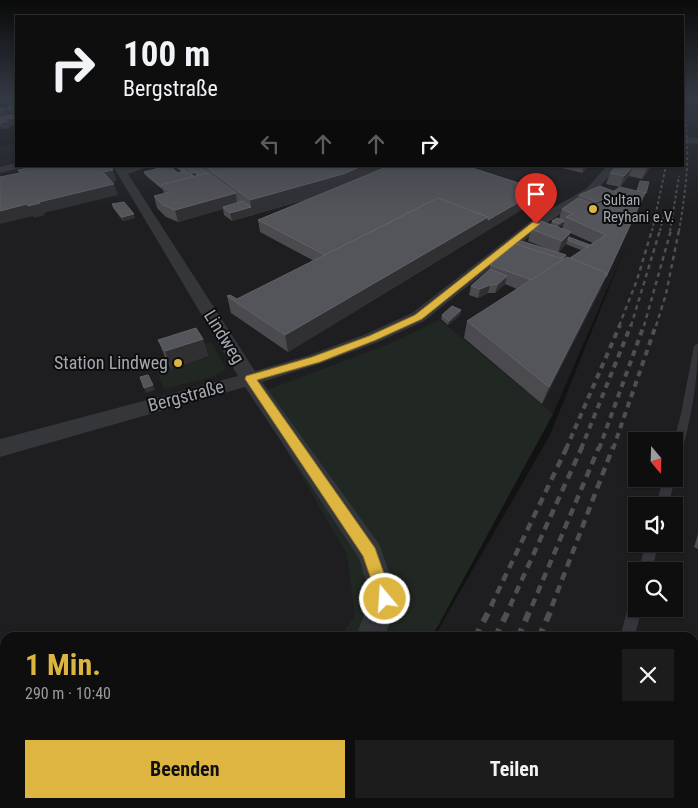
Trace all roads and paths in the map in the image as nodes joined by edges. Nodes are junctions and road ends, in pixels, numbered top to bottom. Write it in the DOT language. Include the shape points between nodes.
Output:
graph roads {
  1 [pos="15,166"];
  2 [pos="137,167"];
  3 [pos="611,167"];
  4 [pos="120,169"];
  5 [pos="0,170"];
  6 [pos="698,346"];
  7 [pos="250,379"];
  8 [pos="681,432"];
  9 [pos="0,448"];
  10 [pos="632,617"];
  11 [pos="371,632"];
  12 [pos="629,632"];
  1 -- 5 [label="street"];
  2 -- 4 [label="street"];
  3 -- 7 [label="street, Bergstraße" via="590,190 536,224 418,317 316,359"];
  4 -- 7 [label="street, Lindweg"];
  6 -- 8 [label="lane"];
  7 -- 9 [label="street, Bergstraße"];
  7 -- 11 [label="street, Lindweg" via="370,553 385,599"];
  10 -- 12 [label="lane"];
}
